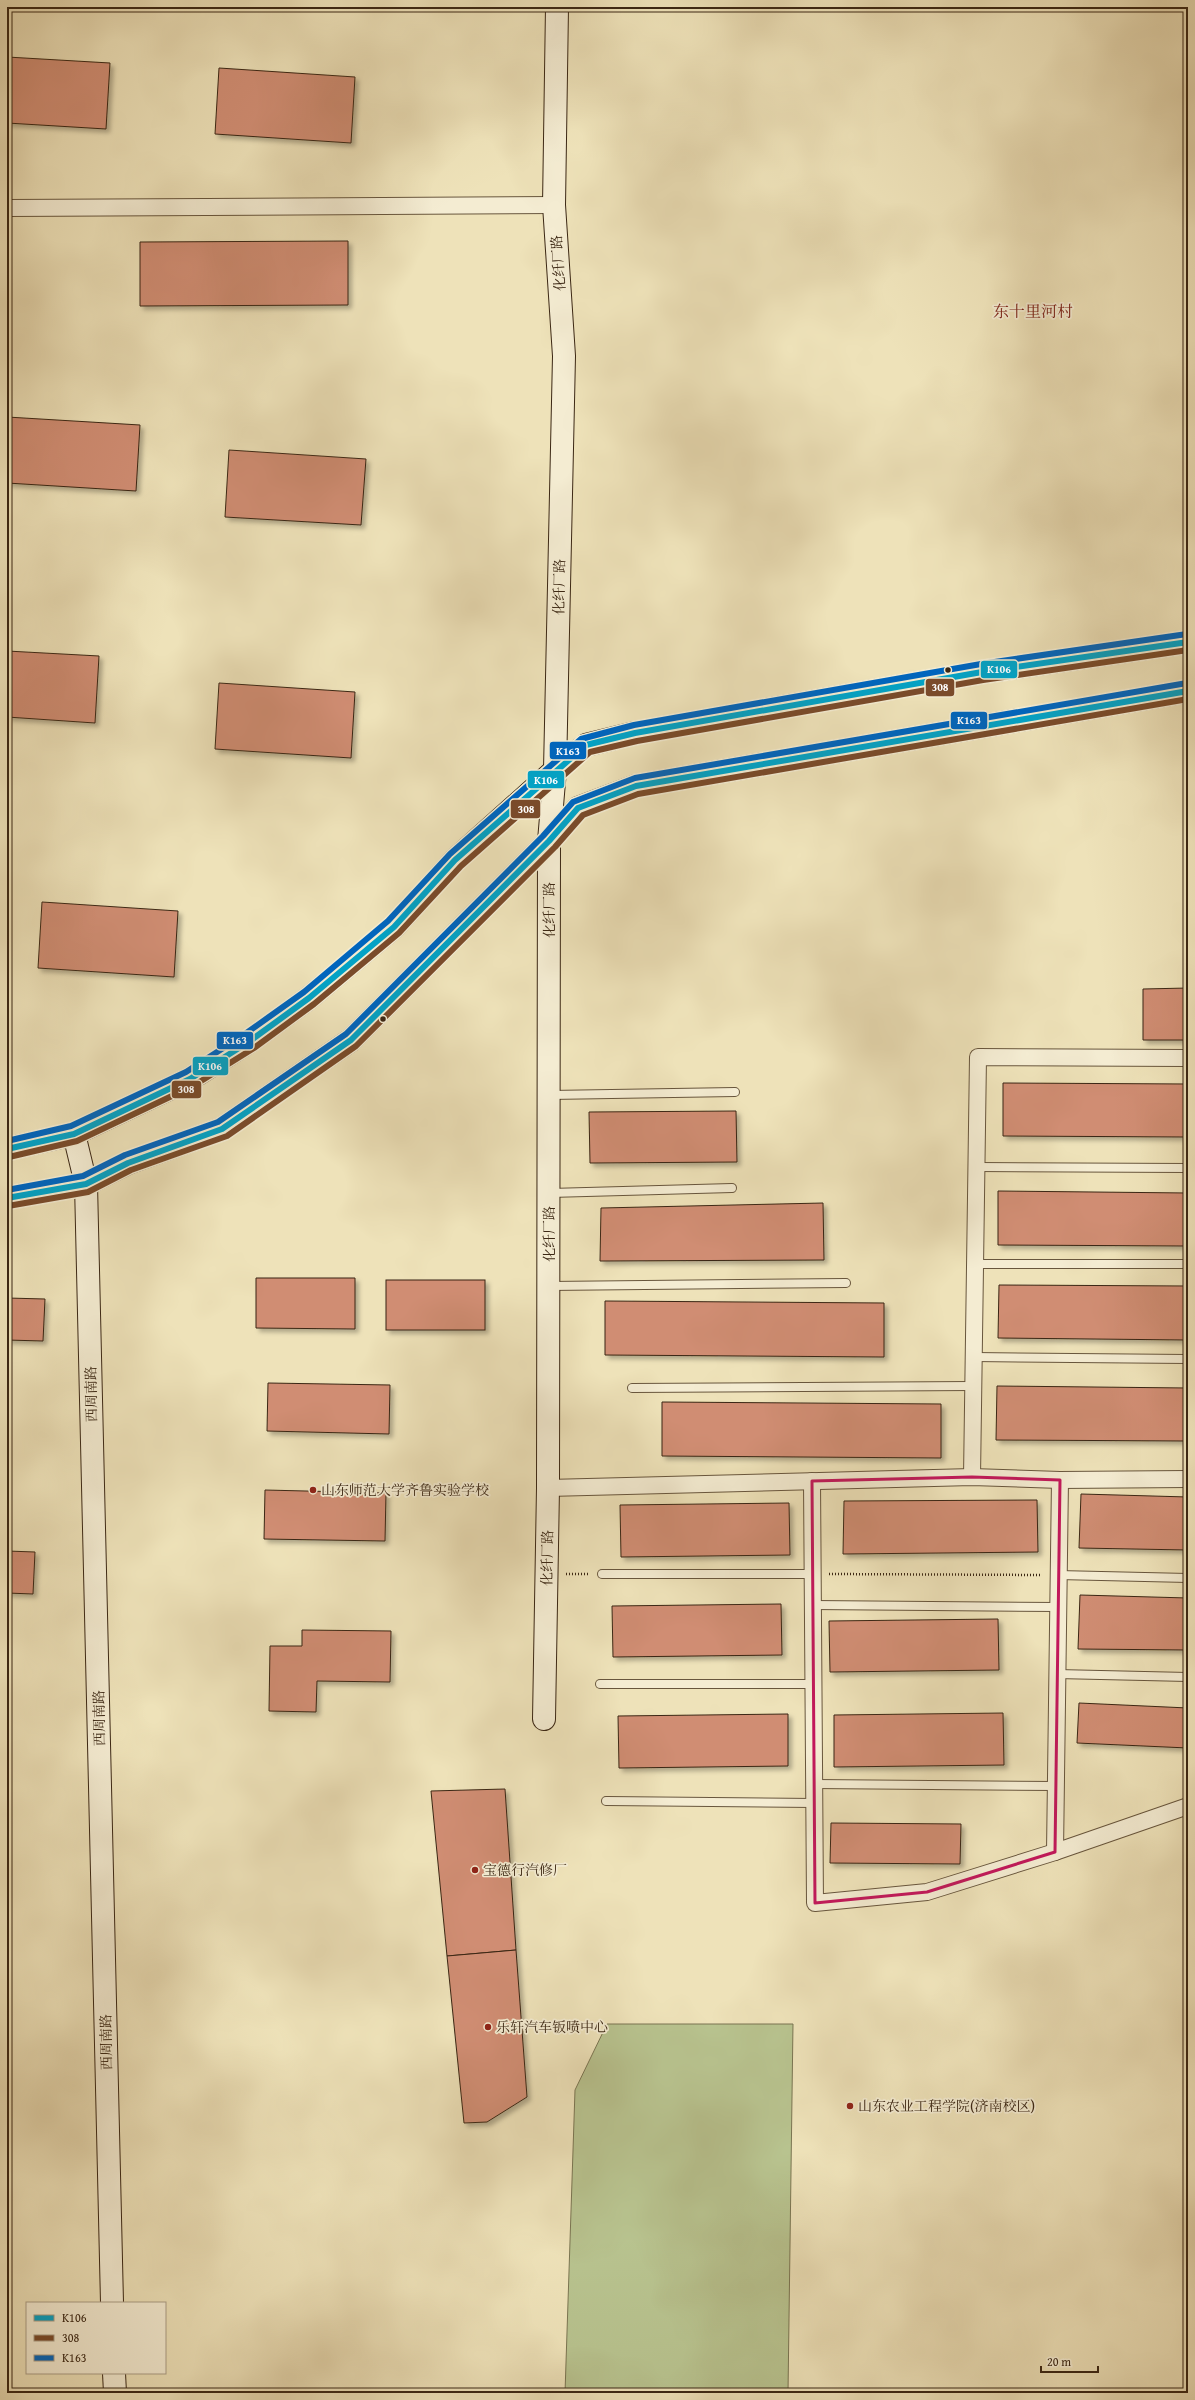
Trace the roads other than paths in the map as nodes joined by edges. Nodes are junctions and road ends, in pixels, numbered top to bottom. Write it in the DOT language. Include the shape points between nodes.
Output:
graph roads {
  1 [pos="557,7"];
  2 [pos="554,205"];
  3 [pos="7,208"];
  4 [pos="1188,642"];
  5 [pos="1188,691"];
  6 [pos="555,770"];
  7 [pos="549,841"];
  8 [pos="1188,1058"];
  9 [pos="735,1092"];
  10 [pos="549,1095"];
  11 [pos="74,1134"];
  12 [pos="7,1149"];
  13 [pos="977,1168"];
  14 [pos="1188,1168"];
  15 [pos="86,1184"];
  16 [pos="732,1188"];
  17 [pos="549,1193"];
  18 [pos="7,1198"];
  19 [pos="975,1264"];
  20 [pos="1188,1264"];
  21 [pos="846,1283"];
  22 [pos="549,1286"];
  23 [pos="974,1357"];
  24 [pos="1188,1359"];
  25 [pos="973,1386"];
  26 [pos="632,1388"];
  27 [pos="972,1477"];
  28 [pos="1188,1479"];
  29 [pos="1060,1480"];
  30 [pos="812,1481"];
  31 [pos="548,1488"];
  32 [pos="602,1574"];
  33 [pos="813,1574"];
  34 [pos="1058,1575"];
  35 [pos="1188,1578"];
  36 [pos="813,1605"];
  37 [pos="1058,1607"];
  38 [pos="1057,1674"];
  39 [pos="1188,1677"];
  40 [pos="600,1684"];
  41 [pos="813,1684"];
  42 [pos="544,1719"];
  43 [pos="814,1784"];
  44 [pos="1055,1786"];
  45 [pos="606,1801"];
  46 [pos="814,1803"];
  47 [pos="1188,1806"];
  48 [pos="1055,1852"];
  49 [pos="112,2302"];
  50 [pos="114,2374"];
  51 [pos="114,2393"];
  1 -- 2 [label="main road, 化纤厂路"];
  2 -- 3 [label="street"];
  2 -- 6 [label="main road, 化纤厂路" via="564,356"];
  4 -- 6 [label="main road" via="982,672 636,733 586,745"];
  5 -- 7 [label="main road" via="636,786 578,808"];
  6 -- 7 [label="main road, 化纤厂路"];
  6 -- 11 [label="main road" via="455,860 394,927 310,998 250,1041 190,1079"];
  7 -- 10 [label="main road, 化纤厂路"];
  7 -- 15 [label="main road" via="351,1040 222,1129 128,1162"];
  8 -- 13 [label="street" via="978,1057"];
  9 -- 10 [label="lane"];
  10 -- 17 [label="main road, 化纤厂路"];
  11 -- 12 [label="main road"];
  11 -- 15 [label="main road, 西周南路"];
  13 -- 14 [label="lane"];
  13 -- 19 [label="street"];
  15 -- 18 [label="main road"];
  15 -- 49 [label="main road, 西周南路"];
  16 -- 17 [label="lane"];
  17 -- 22 [label="main road, 化纤厂路"];
  19 -- 20 [label="lane"];
  19 -- 23 [label="street"];
  21 -- 22 [label="lane"];
  22 -- 31 [label="main road, 化纤厂路"];
  23 -- 24 [label="lane"];
  23 -- 25 [label="street"];
  25 -- 26 [label="lane"];
  25 -- 27 [label="street"];
  27 -- 29 [label="street"];
  27 -- 30 [label="street"];
  28 -- 29 [label="street"];
  29 -- 34 [label="street"];
  30 -- 31 [label="street"];
  30 -- 33 [label="street"];
  31 -- 42 [label="main road, 化纤厂路"];
  32 -- 33 [label="lane"];
  33 -- 36 [label="street"];
  34 -- 35 [label="lane"];
  34 -- 37 [label="street"];
  36 -- 37 [label="lane"];
  36 -- 41 [label="street"];
  37 -- 38 [label="street"];
  38 -- 39 [label="lane"];
  38 -- 44 [label="street"];
  40 -- 41 [label="lane"];
  41 -- 43 [label="street"];
  43 -- 44 [label="lane"];
  43 -- 46 [label="street"];
  44 -- 48 [label="street"];
  45 -- 46 [label="lane"];
  46 -- 48 [label="street" via="815,1903 926,1892"];
  47 -- 48 [label="street"];
  50 -- 51 [label="main road"];
}
